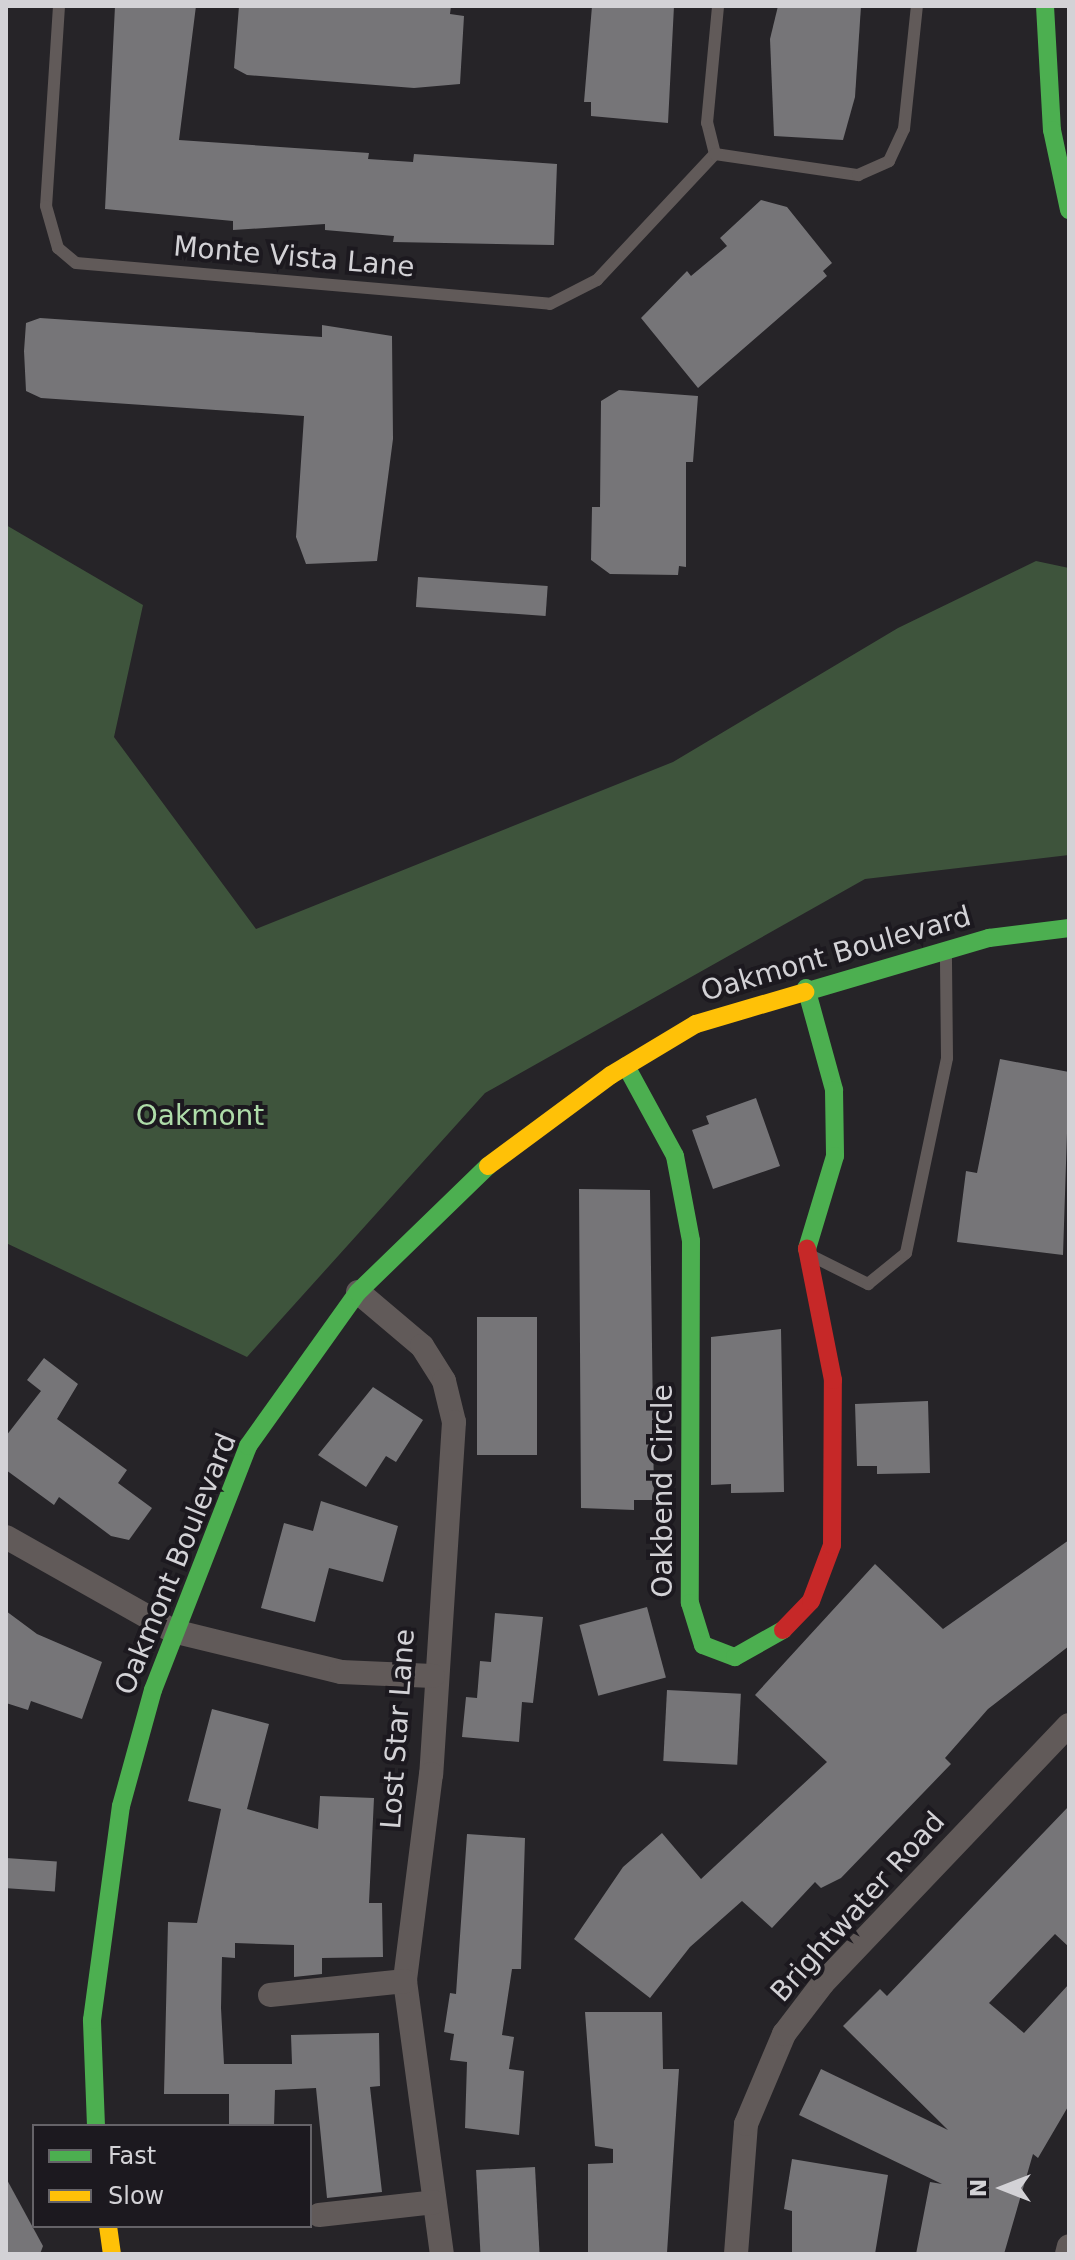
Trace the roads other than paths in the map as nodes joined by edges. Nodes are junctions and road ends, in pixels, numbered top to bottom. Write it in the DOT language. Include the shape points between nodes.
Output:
graph roads {
  1 [pos="59,6"];
  2 [pos="718,6"];
  3 [pos="917,6"];
  4 [pos="1045,6"];
  5 [pos="715,154"];
  6 [pos="1069,210"];
  7 [pos="1069,928"];
  8 [pos="946,950"];
  9 [pos="806,988"];
  10 [pos="626,1066"];
  11 [pos="806,1252"];
  12 [pos="358,1292"];
  13 [pos="6,1537"];
  14 [pos="173,1631"];
  15 [pos="433,1676"];
  16 [pos="1069,1725"];
  17 [pos="405,1981"];
  18 [pos="270,1995"];
  19 [pos="96,2124"];
  20 [pos="434,2202"];
  21 [pos="319,2215"];
  22 [pos="108,2228"];
  23 [pos="1069,2246"];
  24 [pos="112,2254"];
  25 [pos="442,2254"];
  26 [pos="736,2254"];
  27 [pos="1067,2254"];
  1 -- 5 [label="lane, Monte Vista Lane" via="46,206 58,248 76,263 550,304 597,280"];
  2 -- 5 [label="lane" via="707,123"];
  3 -- 5 [label="lane" via="904,129 889,161 858,175"];
  4 -- 6 [label="street" via="1052,130"];
  7 -- 8 [label="street, Oakmont Boulevard"];
  8 -- 9 [label="street, Oakmont Boulevard"];
  8 -- 11 [label="lane" via="952,1022 906,1253 868,1284"];
  9 -- 10 [label="street, Oakmont Boulevard" via="696,1024"];
  9 -- 11 [label="street, Oakbend Circle" via="834,1090 835,1156"];
  10 -- 11 [label="street, Oakbend Circle" via="675,1156 686,1200 690,1603 703,1645 717,1655 735,1657 770,1643 811,1601 829,1566 833,1380"];
  10 -- 12 [label="street, Oakmont Boulevard" via="488,1166"];
  12 -- 14 [label="street, Oakmont Boulevard" via="248,1446"];
  12 -- 15 [label="street, Lost Star Lane" via="422,1346 444,1381 454,1422"];
  13 -- 14 [label="street"];
  14 -- 15 [label="street" via="341,1672"];
  14 -- 19 [label="street, Oakmont Boulevard" via="117,1836 92,2020"];
  15 -- 17 [label="street, Lost Star Lane" via="431,1774"];
  16 -- 26 [label="street, Brightwater Road" via="823,1983 784,2034 746,2124"];
  17 -- 18 [label="street"];
  17 -- 20 [label="street, Lost Star Lane"];
  20 -- 21 [label="street"];
  20 -- 25 [label="street, Lost Star Lane"];
  22 -- 24 [label="street"];
  23 -- 27 [label="street"];
}
